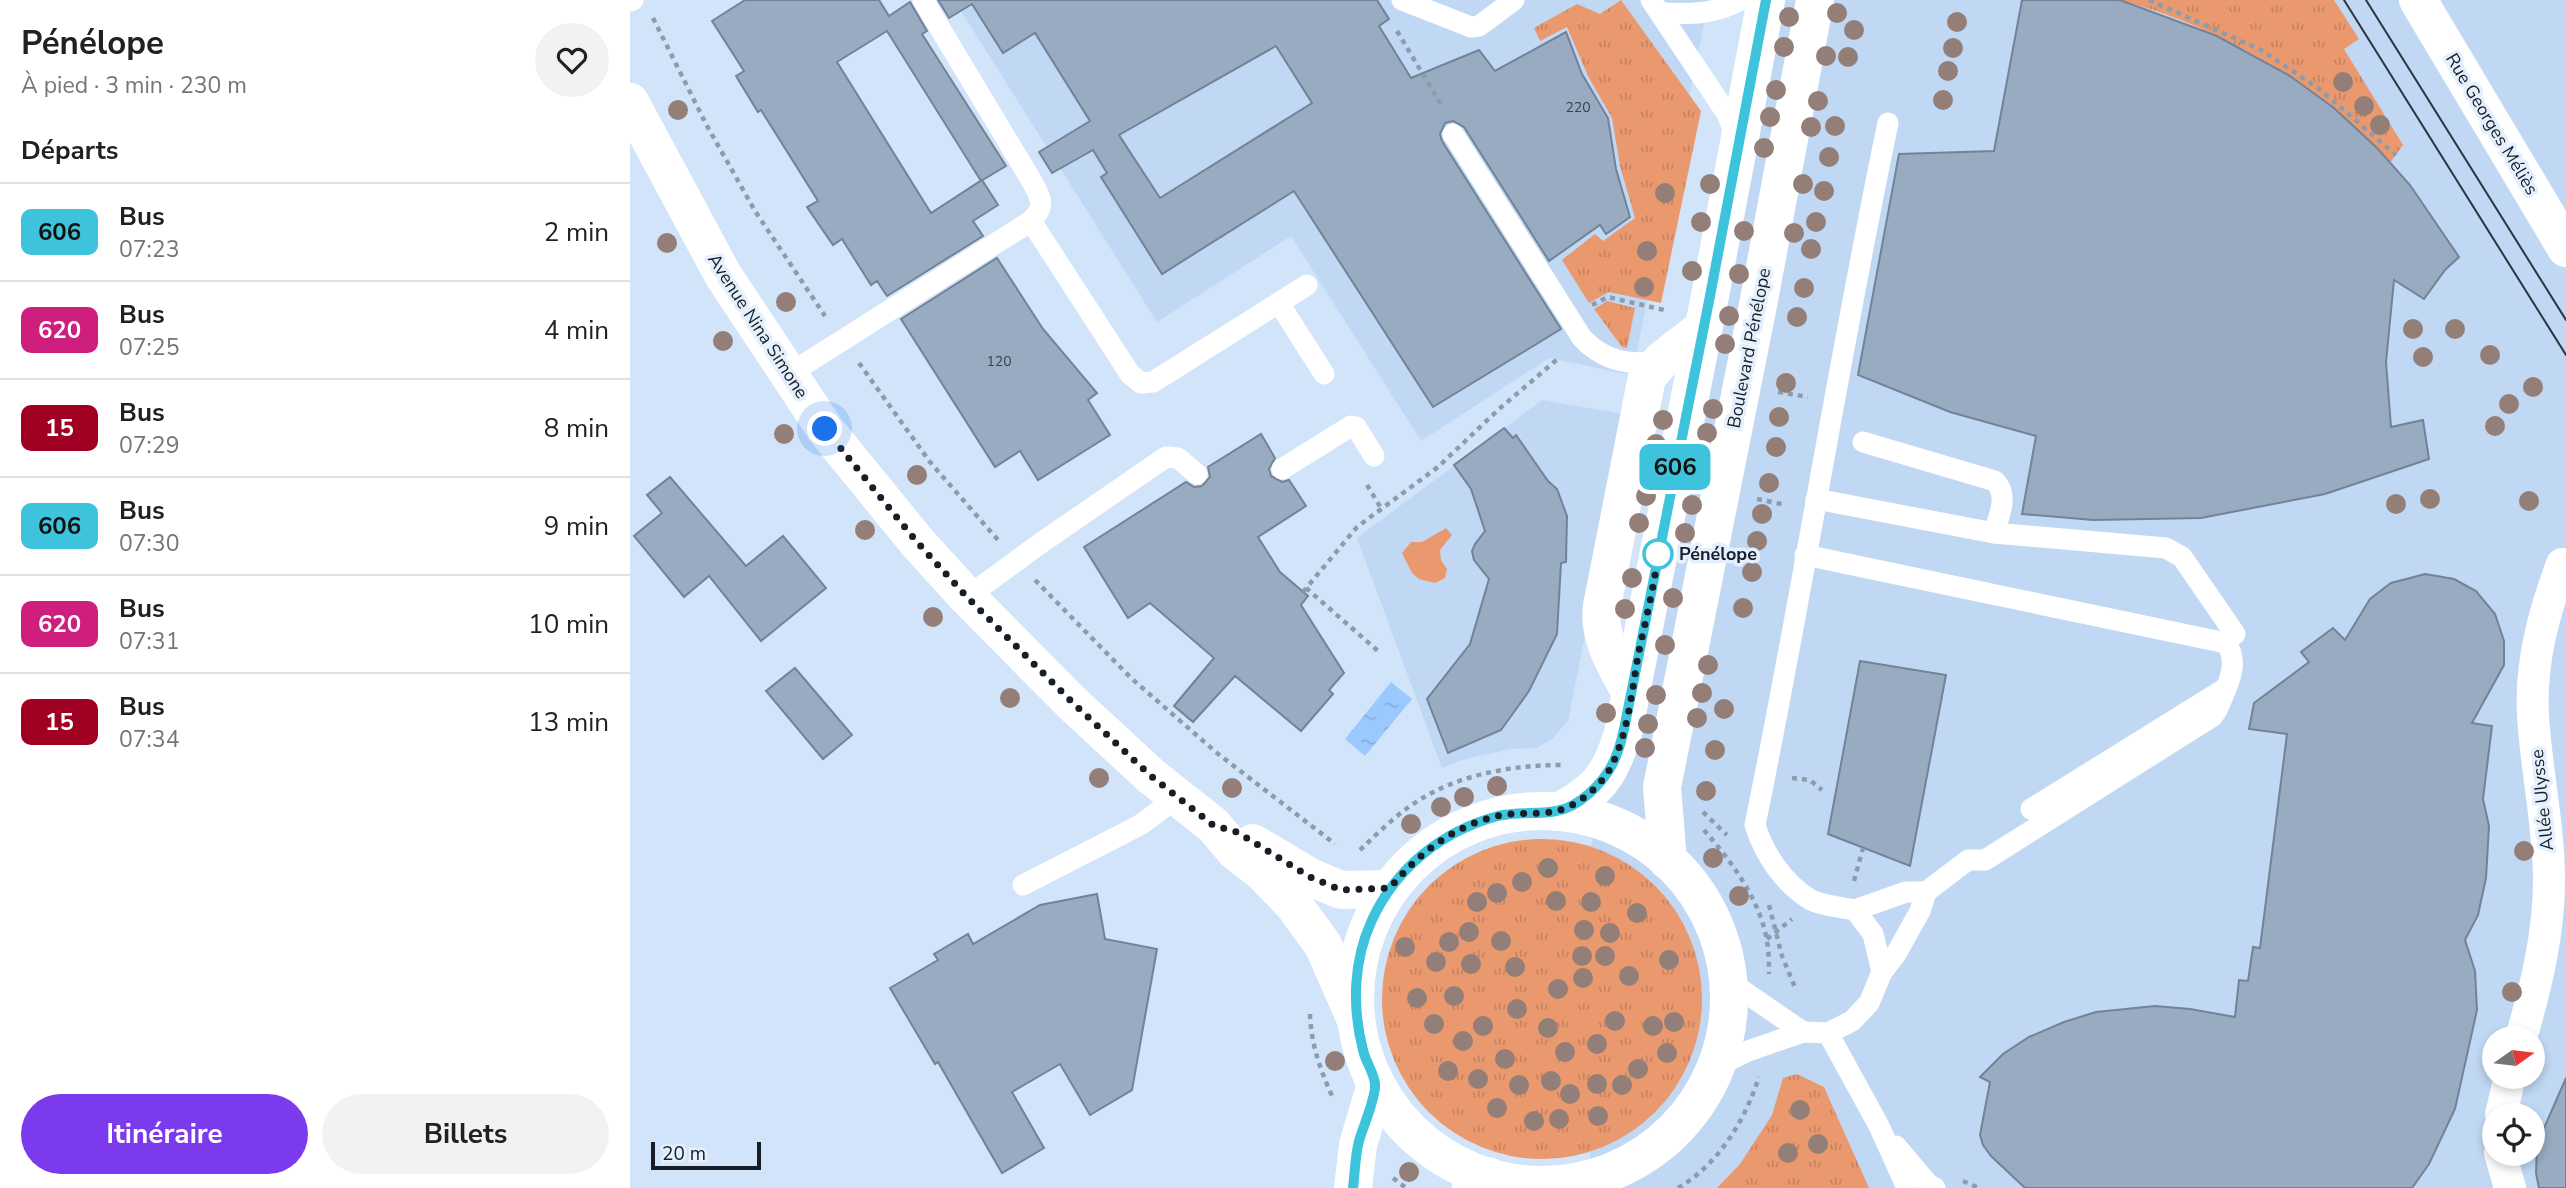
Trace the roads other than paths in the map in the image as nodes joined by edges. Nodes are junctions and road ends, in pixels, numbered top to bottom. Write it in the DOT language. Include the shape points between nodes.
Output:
graph roads {
  1 [pos="923,0"];
  2 [pos="1402,0"];
  3 [pos="1514,0"];
  4 [pos="1740,0"];
  5 [pos="1766,0"];
  6 [pos="1815,0"];
  7 [pos="2418,0"];
  8 [pos="1656,7"];
  9 [pos="630,102"];
  10 [pos="1888,123"];
  11 [pos="1453,134"];
  12 [pos="1738,143"];
  13 [pos="1031,221"];
  14 [pos="2566,248"];
  15 [pos="1307,285"];
  16 [pos="1279,303"];
  17 [pos="1687,320"];
  18 [pos="1662,360"];
  19 [pos="789,374"];
  20 [pos="1324,374"];
  21 [pos="1863,442"];
  22 [pos="1374,456"];
  23 [pos="1282,468"];
  24 [pos="1197,474"];
  25 [pos="1816,499"];
  26 [pos="1994,533"];
  27 [pos="1805,555"];
  28 [pos="2562,564"];
  29 [pos="967,597"];
  30 [pos="2236,634"];
  31 [pos="2225,688"];
  32 [pos="1631,694"];
  33 [pos="1178,797"];
  34 [pos="2031,809"];
  35 [pos="1558,811"];
  36 [pos="1213,825"];
  37 [pos="1668,861"];
  38 [pos="1023,885"];
  39 [pos="1390,888"];
  40 [pos="1926,892"];
  41 [pos="1855,910"];
  42 [pos="1882,972"];
  43 [pos="1727,980"];
  44 [pos="1356,1020"];
  45 [pos="2524,1026"];
  46 [pos="1802,1032"];
  47 [pos="1828,1033"];
  48 [pos="1715,1067"];
  49 [pos="1376,1084"];
  50 [pos="1879,1126"];
  51 [pos="2504,1166"];
  52 [pos="1646,1170"];
  53 [pos="1479,1182"];
  54 [pos="1539,1187"];
  55 [pos="1353,1188"];
  56 [pos="1907,1188"];
  57 [pos="1935,1188"];
  58 [pos="2510,1188"];
  1 -- 13 [label="lane" via="1034,185 1041,200 1039,213"];
  2 -- 3 [label="lane" via="1471,27"];
  4 -- 8 [label="lane" via="1704,14"];
  5 -- 12 [label="main road"];
  6 -- 37 [label="main road, Boulevard Pénélope" via="1662,787"];
  7 -- 14 [label="main road, Rue Georges Méliès"];
  8 -- 12 [label="lane" via="1727,114"];
  9 -- 19 [label="main road, Avenue Nina Simone" via="723,275"];
  10 -- 25 [label="lane"];
  11 -- 18 [label="lane" via="1593,350 1639,365"];
  12 -- 17 [label="main road"];
  13 -- 16 [label="lane" via="1130,374 1141,383 1153,382"];
  13 -- 19 [label="lane"];
  15 -- 16 [label="lane"];
  16 -- 20 [label="lane"];
  17 -- 18 [label="main road"];
  17 -- 32 [label="main road"];
  18 -- 32 [label="main road" via="1647,377 1600,616"];
  19 -- 29 [label="main road, Avenue Nina Simone" via="825,429"];
  21 -- 26 [label="lane" via="1995,481 2004,497"];
  22 -- 23 [label="lane" via="1351,426"];
  24 -- 29 [label="lane" via="1178,458 1166,457"];
  25 -- 26 [label="lane"];
  25 -- 27 [label="lane"];
  26 -- 30 [label="lane" via="2174,551"];
  27 -- 30 [label="lane"];
  27 -- 41 [label="lane" via="1755,825 1761,845 1780,873 1813,901"];
  28 -- 45 [label="street, Allée Ulysse" via="2535,661 2533,715 2549,881 2542,963"];
  29 -- 33 [label="main road, Avenue Nina Simone" via="1072,702"];
  30 -- 31 [label="lane" via="2231,650 2234,663"];
  31 -- 34 [label="lane"];
  31 -- 40 [label="lane" via="2213,716 1985,860 1968,860"];
  32 -- 35 [label="main road" via="1612,766 1593,790"];
  33 -- 36 [label="main road, Avenue Nina Simone"];
  33 -- 38 [label="lane" via="1140,825"];
  35 -- 37 [label="main road" via="1617,827"];
  35 -- 39 [label="main road" via="1529,811 1475,823 1426,851"];
  36 -- 39 [label="main road, Avenue Nina Simone" via="1237,832 1310,877 1341,890"];
  36 -- 44 [label="main road, Avenue Nina Simone" via="1294,905 1323,945"];
  37 -- 43 [label="main road" via="1703,903 1723,953"];
  39 -- 44 [label="main road" via="1365,937 1357,970"];
  40 -- 41 [label="lane" via="1906,892"];
  40 -- 42 [label="lane" via="1920,911"];
  41 -- 42 [label="lane" via="1872,934"];
  42 -- 47 [label="lane" via="1868,1003 1852,1021"];
  43 -- 46 [label="lane"];
  43 -- 48 [label="main road" via="1727,1024"];
  44 -- 49 [label="main road"];
  46 -- 47 [label="lane"];
  46 -- 48 [label="lane"];
  47 -- 50 [label="lane"];
  48 -- 52 [label="main road" via="1703,1092"];
  49 -- 53 [label="main road" via="1400,1123 1473,1172"];
  49 -- 55 [label="main road" via="1358,1145"];
  50 -- 56 [label="lane"];
  50 -- 57 [label="lane"];
  51 -- 58 [label="street"];
  52 -- 54 [label="main road" via="1620,1168 1587,1180"];
  53 -- 54 [label="main road"];
}
